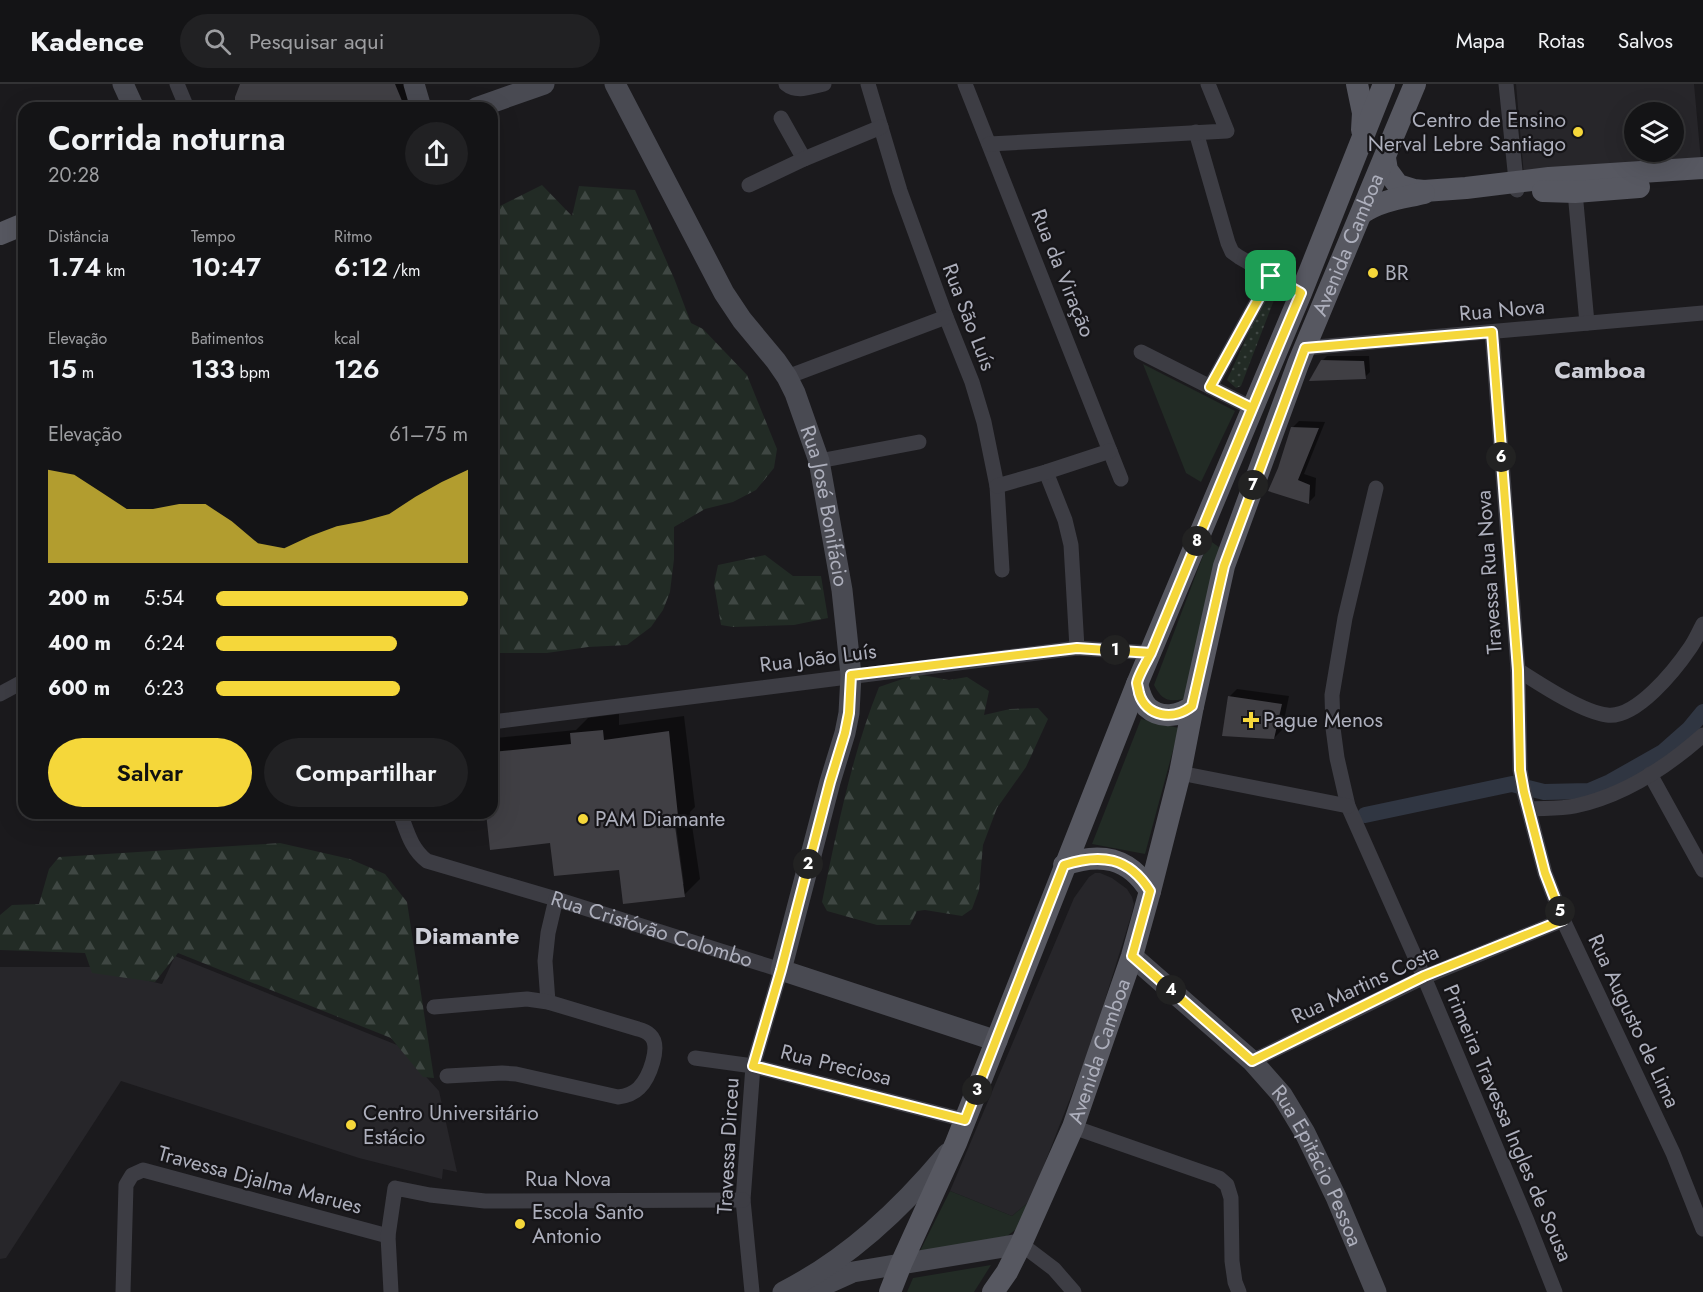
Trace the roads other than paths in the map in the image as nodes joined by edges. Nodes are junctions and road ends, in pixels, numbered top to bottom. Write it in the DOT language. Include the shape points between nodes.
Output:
graph roads {
  1 [pos="123,84"];
  2 [pos="177,84"];
  3 [pos="414,84"];
  4 [pos="543,84"];
  5 [pos="615,84"];
  6 [pos="786,84"];
  7 [pos="824,84"];
  8 [pos="868,84"];
  9 [pos="965,84"];
  10 [pos="1208,84"];
  11 [pos="1357,84"];
  12 [pos="1384,84"];
  13 [pos="1415,84"];
  14 [pos="1506,84"];
  15 [pos="131,102"];
  16 [pos="184,102"];
  17 [pos="419,102"];
  18 [pos="493,102"];
  19 [pos="781,118"];
  20 [pos="881,127"];
  21 [pos="1196,132"];
  22 [pos="1360,143"];
  23 [pos="989,144"];
  24 [pos="1385,158"];
  25 [pos="804,159"];
  26 [pos="1703,168"];
  27 [pos="1703,183"];
  28 [pos="749,185"];
  29 [pos="1516,186"];
  30 [pos="1438,190"];
  31 [pos="1575,192"];
  32 [pos="1362,213"];
  33 [pos="18,226"];
  34 [pos="0,234"];
  35 [pos="1271,276"];
  36 [pos="1301,293"];
  37 [pos="1703,313"];
  38 [pos="946,317"];
  39 [pos="1587,322"];
  40 [pos="1492,332"];
  41 [pos="1305,348"];
  42 [pos="1140,352"];
  43 [pos="787,377"];
  44 [pos="1210,387"];
  45 [pos="1252,408"];
  46 [pos="919,442"];
  47 [pos="1110,451"];
  48 [pos="819,461"];
  49 [pos="1046,472"];
  50 [pos="1121,479"];
  51 [pos="997,486"];
  52 [pos="1376,488"];
  53 [pos="1002,570"];
  54 [pos="1703,624"];
  55 [pos="1077,648"];
  56 [pos="1151,653"];
  57 [pos="1518,670"];
  58 [pos="851,675"];
  59 [pos="1137,684"];
  60 [pos="1192,706"];
  61 [pos="498,721"];
  62 [pos="1703,735"];
  63 [pos="1180,772"];
  64 [pos="1650,774"];
  65 [pos="1348,806"];
  66 [pos="1529,809"];
  67 [pos="402,819"];
  68 [pos="1064,865"];
  69 [pos="1703,870"];
  70 [pos="1150,891"];
  71 [pos="556,899"];
  72 [pos="1563,920"];
  73 [pos="1132,956"];
  74 [pos="781,970"];
  75 [pos="1424,976"];
  76 [pos="548,1002"];
  77 [pos="434,1007"];
  78 [pos="997,1041"];
  79 [pos="695,1058"];
  80 [pos="1252,1061"];
  81 [pos="753,1066"];
  82 [pos="447,1076"];
  83 [pos="965,1120"];
  84 [pos="1073,1127"];
  85 [pos="956,1143"];
  86 [pos="743,1200"];
  87 [pos="1703,1229"];
  88 [pos="388,1236"];
  89 [pos="1021,1244"];
  90 [pos="901,1264"];
  91 [pos="123,1292"];
  92 [pos="391,1292"];
  93 [pos="752,1292"];
  94 [pos="783,1292"];
  95 [pos="808,1292"];
  96 [pos="890,1292"];
  97 [pos="993,1292"];
  98 [pos="1074,1292"];
  99 [pos="1239,1292"];
  100 [pos="1376,1292"];
  101 [pos="1555,1292"];
  1 -- 15 [label="street"];
  2 -- 16 [label="street"];
  3 -- 17 [label="street"];
  4 -- 18 [label="street"];
  5 -- 43 [label="street, Rua José Bonifácio" via="724,293"];
  6 -- 7 [label="street" via="793,89"];
  8 -- 20 [label="street, Rua São Luís"];
  9 -- 23 [label="street, Rua da Viração"];
  10 -- 21 [label="street" via="1227,130"];
  11 -- 22 [label="main road" via="1363,113"];
  12 -- 22 [label="main road, Avenida Camboa"];
  13 -- 24 [label="main road, Avenida Camboa"];
  14 -- 29 [label="street"];
  19 -- 25 [label="street"];
  20 -- 25 [label="street"];
  20 -- 38 [label="street, Rua São Luís"];
  21 -- 23 [label="street"];
  21 -- 35 [label="street" via="1232,252"];
  22 -- 36 [label="main road, Avenida Camboa"];
  23 -- 47 [label="street, Rua da Viração"];
  24 -- 30 [label="main road" via="1387,170 1398,185"];
  24 -- 32 [label="main road, Avenida Camboa"];
  25 -- 28 [label="street"];
  26 -- 29 [label="main road" via="1549,178"];
  27 -- 31 [label="main road"];
  29 -- 30 [label="main road"];
  29 -- 31 [label="main road"];
  30 -- 32 [label="main road" via="1376,205"];
  31 -- 39 [label="street"];
  32 -- 41 [label="main road, Avenida Camboa"];
  33 -- 34 [label="main road"];
  35 -- 36 [label="street"];
  35 -- 44 [label="street"];
  36 -- 45 [label="main road, Avenida Camboa"];
  37 -- 39 [label="street, Rua Nova"];
  38 -- 43 [label="street"];
  38 -- 51 [label="street, Rua São Luís" via="972,382"];
  39 -- 40 [label="street, Rua Nova"];
  40 -- 41 [label="street, Rua Nova"];
  40 -- 57 [label="street, Travessa Rua Nova"];
  41 -- 60 [label="main road, Avenida Camboa" via="1224,566"];
  42 -- 44 [label="street"];
  43 -- 48 [label="street, Rua José Bonifácio"];
  44 -- 45 [label="street"];
  45 -- 56 [label="main road, Avenida Camboa"];
  46 -- 48 [label="street"];
  47 -- 49 [label="street"];
  47 -- 50 [label="street, Rua da Viração"];
  48 -- 58 [label="street, Rua José Bonifácio" via="842,590"];
  49 -- 51 [label="street"];
  49 -- 55 [label="street" via="1071,545"];
  51 -- 53 [label="street, Rua São Luís"];
  52 -- 65 [label="street, Primeira Travessa Ingles de Sousa" via="1345,618 1332,695 1337,758"];
  54 -- 57 [label="street" via="1677,666 1624,713 1609,716 1589,710"];
  55 -- 56 [label="street, Rua João Luís"];
  55 -- 58 [label="street, Rua João Luís"];
  56 -- 59 [label="main road, Avenida Camboa"];
  57 -- 66 [label="street, Travessa Rua Nova" via="1518,735 1522,784"];
  58 -- 61 [label="street, Rua João Luís"];
  58 -- 74 [label="street, Rua José Bonifácio" via="845,733"];
  59 -- 60 [label="main road" via="1140,697 1156,713 1175,715"];
  59 -- 68 [label="main road, Avenida Camboa"];
  60 -- 63 [label="main road, Avenida Camboa"];
  62 -- 64 [label="street" via="1681,755"];
  63 -- 65 [label="street"];
  63 -- 70 [label="main road, Avenida Camboa"];
  64 -- 66 [label="street" via="1573,807"];
  64 -- 69 [label="street"];
  65 -- 75 [label="street, Primeira Travessa Ingles de Sousa"];
  66 -- 72 [label="street, Rua Augusto de Lima" via="1545,873"];
  67 -- 71 [label="street, Rua Cristóvão Colombo" via="413,846 428,861"];
  68 -- 70 [label="main road" via="1086,859 1111,860 1136,873"];
  68 -- 78 [label="main road, Avenida Camboa"];
  70 -- 73 [label="main road, Avenida Camboa"];
  71 -- 74 [label="street, Rua Cristóvão Colombo"];
  71 -- 76 [label="street" via="545,961"];
  72 -- 75 [label="street, Rua Martins Costa"];
  72 -- 87 [label="street, Rua Augusto de Lima" via="1673,1153"];
  73 -- 80 [label="street, Rua Epitácio Pessoa"];
  73 -- 84 [label="main road, Avenida Camboa"];
  74 -- 78 [label="street, Rua Cristóvão Colombo"];
  74 -- 81 [label="street, Travessa Dirceu"];
  75 -- 80 [label="street, Rua Martins Costa"];
  75 -- 101 [label="street, Primeira Travessa Ingles de Sousa"];
  76 -- 77 [label="street" via="527,999"];
  76 -- 82 [label="street" via="650,1034 656,1052 638,1089 618,1097 516,1074"];
  78 -- 83 [label="main road, Avenida Camboa"];
  79 -- 81 [label="street, Rua Preciosa"];
  80 -- 100 [label="street, Rua Epitácio Pessoa" via="1282,1095 1305,1133"];
  81 -- 83 [label="street, Rua Preciosa"];
  81 -- 86 [label="street, Travessa Dirceu"];
  83 -- 85 [label="main road, Avenida Camboa"];
  84 -- 89 [label="main road, Avenida Camboa"];
  84 -- 99 [label="street" via="1219,1178 1227,1185 1231,1198 1232,1261"];
  85 -- 90 [label="main road, Avenida Camboa"];
  85 -- 94 [label="street" via="919,1187 872,1232 831,1265"];
  86 -- 88 [label="street, Rua Nova" via="485,1201 395,1188"];
  86 -- 93 [label="street, Travessa Dirceu"];
  88 -- 91 [label="street, Travessa Djalma Marues" via="143,1170 132,1175 126,1185"];
  88 -- 92 [label="street"];
  89 -- 90 [label="street"];
  89 -- 97 [label="main road, Avenida Camboa"];
  89 -- 98 [label="street" via="1054,1269"];
  90 -- 95 [label="street" via="853,1272"];
  90 -- 96 [label="main road, Avenida Camboa"];
}
